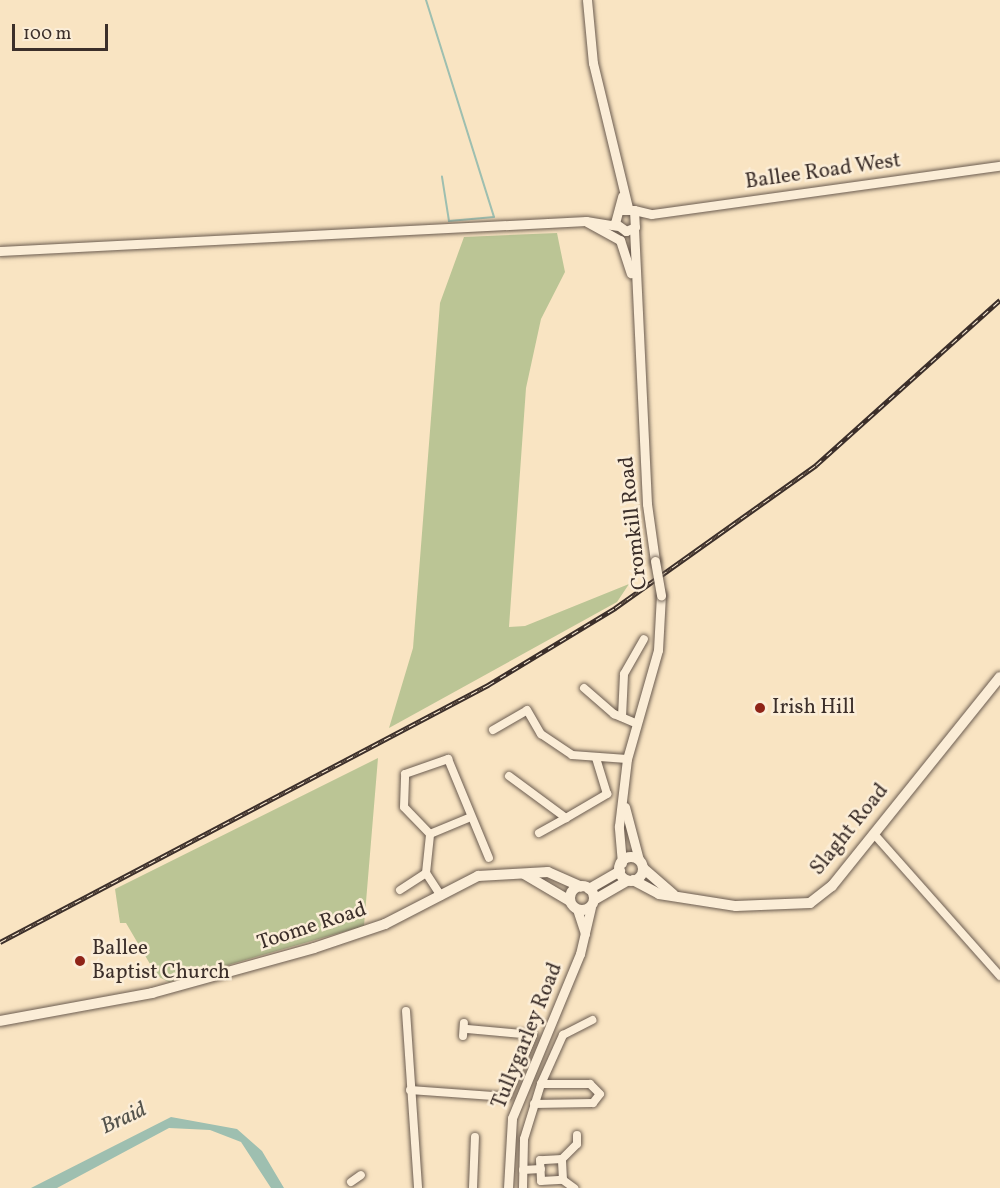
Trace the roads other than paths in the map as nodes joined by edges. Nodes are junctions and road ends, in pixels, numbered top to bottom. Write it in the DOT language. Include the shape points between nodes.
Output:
graph roads {
  1 [pos="587,0"];
  2 [pos="1000,166"];
  3 [pos="624,211"];
  4 [pos="652,214"];
  5 [pos="586,221"];
  6 [pos="603,221"];
  7 [pos="636,225"];
  8 [pos="619,228"];
  9 [pos="631,244"];
  10 [pos="0,250"];
  11 [pos="640,300"];
  12 [pos="644,639"];
  13 [pos="1000,677"];
  14 [pos="584,688"];
  15 [pos="622,717"];
  16 [pos="635,723"];
  17 [pos="493,730"];
  18 [pos="596,758"];
  19 [pos="627,759"];
  20 [pos="509,776"];
  21 [pos="623,792"];
  22 [pos="471,817"];
  23 [pos="566,818"];
  24 [pos="540,832"];
  25 [pos="430,834"];
  26 [pos="874,834"];
  27 [pos="489,858"];
  28 [pos="641,864"];
  29 [pos="621,867"];
  30 [pos="426,873"];
  31 [pos="521,873"];
  32 [pos="631,880"];
  33 [pos="585,888"];
  34 [pos="400,890"];
  35 [pos="441,896"];
  36 [pos="681,898"];
  37 [pos="592,903"];
  38 [pos="574,905"];
  39 [pos="585,934"];
  40 [pos="1000,976"];
  41 [pos="406,1011"];
  42 [pos="592,1020"];
  43 [pos="0,1021"];
  44 [pos="464,1030"];
  45 [pos="541,1084"];
  46 [pos="410,1090"];
  47 [pos="534,1104"];
  48 [pos="577,1135"];
  49 [pos="475,1137"];
  50 [pos="475,1148"];
  51 [pos="486,1148"];
  52 [pos="562,1159"];
  53 [pos="541,1169"];
  54 [pos="522,1170"];
  55 [pos="563,1180"];
  56 [pos="418,1188"];
  57 [pos="473,1188"];
  58 [pos="508,1188"];
  59 [pos="523,1188"];
  60 [pos="574,1188"];
  1 -- 3 [label="street" via="592,63"];
  2 -- 4 [label="street, Ballee Road West"];
  3 -- 4 [label="street, Ballee Road West"];
  3 -- 6 [label="street"];
  3 -- 7 [label="street"];
  3 -- 8 [label="street"];
  4 -- 7 [label="street, Ballee Road West"];
  5 -- 6 [label="street"];
  5 -- 10 [label="street"];
  5 -- 11 [label="street" via="620,240"];
  6 -- 8 [label="street"];
  7 -- 8 [label="street"];
  7 -- 9 [label="street, Cromkill Road"];
  8 -- 9 [label="street, Cromkill Road"];
  9 -- 11 [label="street, Cromkill Road"];
  11 -- 16 [label="street, Cromkill Road, bridge" via="645,463 661,595 658,650"];
  12 -- 15 [label="street" via="624,674"];
  13 -- 26 [label="main road, Slaght Road"];
  14 -- 15 [label="street"];
  15 -- 16 [label="street"];
  16 -- 19 [label="street, Cromkill Road"];
  17 -- 18 [label="street" via="527,711 550,742 579,758"];
  18 -- 19 [label="street"];
  18 -- 23 [label="street" via="607,794"];
  19 -- 21 [label="street, Cromkill Road"];
  20 -- 23 [label="street"];
  21 -- 28 [label="street, Cromkill Road"];
  21 -- 29 [label="street, Cromkill Road"];
  22 -- 25 [label="street"];
  22 -- 25 [label="street" via="451,763 441,758 402,778 407,816"];
  22 -- 27 [label="street"];
  23 -- 24 [label="street"];
  25 -- 30 [label="street"];
  26 -- 36 [label="main road, Slaght Road" via="810,903 751,907"];
  26 -- 40 [label="street"];
  28 -- 29 [label="main road" via="631,857"];
  28 -- 32 [label="main road"];
  28 -- 36 [label="main road"];
  29 -- 32 [label="main road"];
  29 -- 33 [label="main road"];
  30 -- 34 [label="street"];
  30 -- 35 [label="street"];
  31 -- 33 [label="main road, Toome Road" via="548,872"];
  31 -- 35 [label="main road, Toome Road" via="478,876"];
  31 -- 38 [label="main road"];
  32 -- 36 [label="main road, Slaght Road"];
  32 -- 37 [label="main road"];
  33 -- 37 [label="main road"];
  33 -- 38 [label="main road" via="572,891"];
  35 -- 43 [label="main road, Toome Road" via="373,929 255,966 152,993"];
  37 -- 38 [label="main road"];
  37 -- 39 [label="street, Tullygarley Road"];
  38 -- 39 [label="street"];
  39 -- 58 [label="street, Tullygarley Road" via="512,1118"];
  41 -- 46 [label="street"];
  42 -- 45 [label="street" via="563,1035"];
  44 -- 46 [label="street" via="533,1035 507,1097"];
  45 -- 47 [label="street"];
  45 -- 47 [label="street" via="590,1084 600,1094 593,1103"];
  46 -- 56 [label="street"];
  47 -- 54 [label="street"];
  48 -- 52 [label="street" via="577,1144"];
  49 -- 50 [label="street"];
  50 -- 51 [label="street"];
  50 -- 57 [label="street"];
  52 -- 53 [label="street" via="540,1160"];
  52 -- 55 [label="street"];
  53 -- 54 [label="street"];
  53 -- 55 [label="street" via="541,1181"];
  54 -- 59 [label="street"];
  55 -- 60 [label="street"];
}
